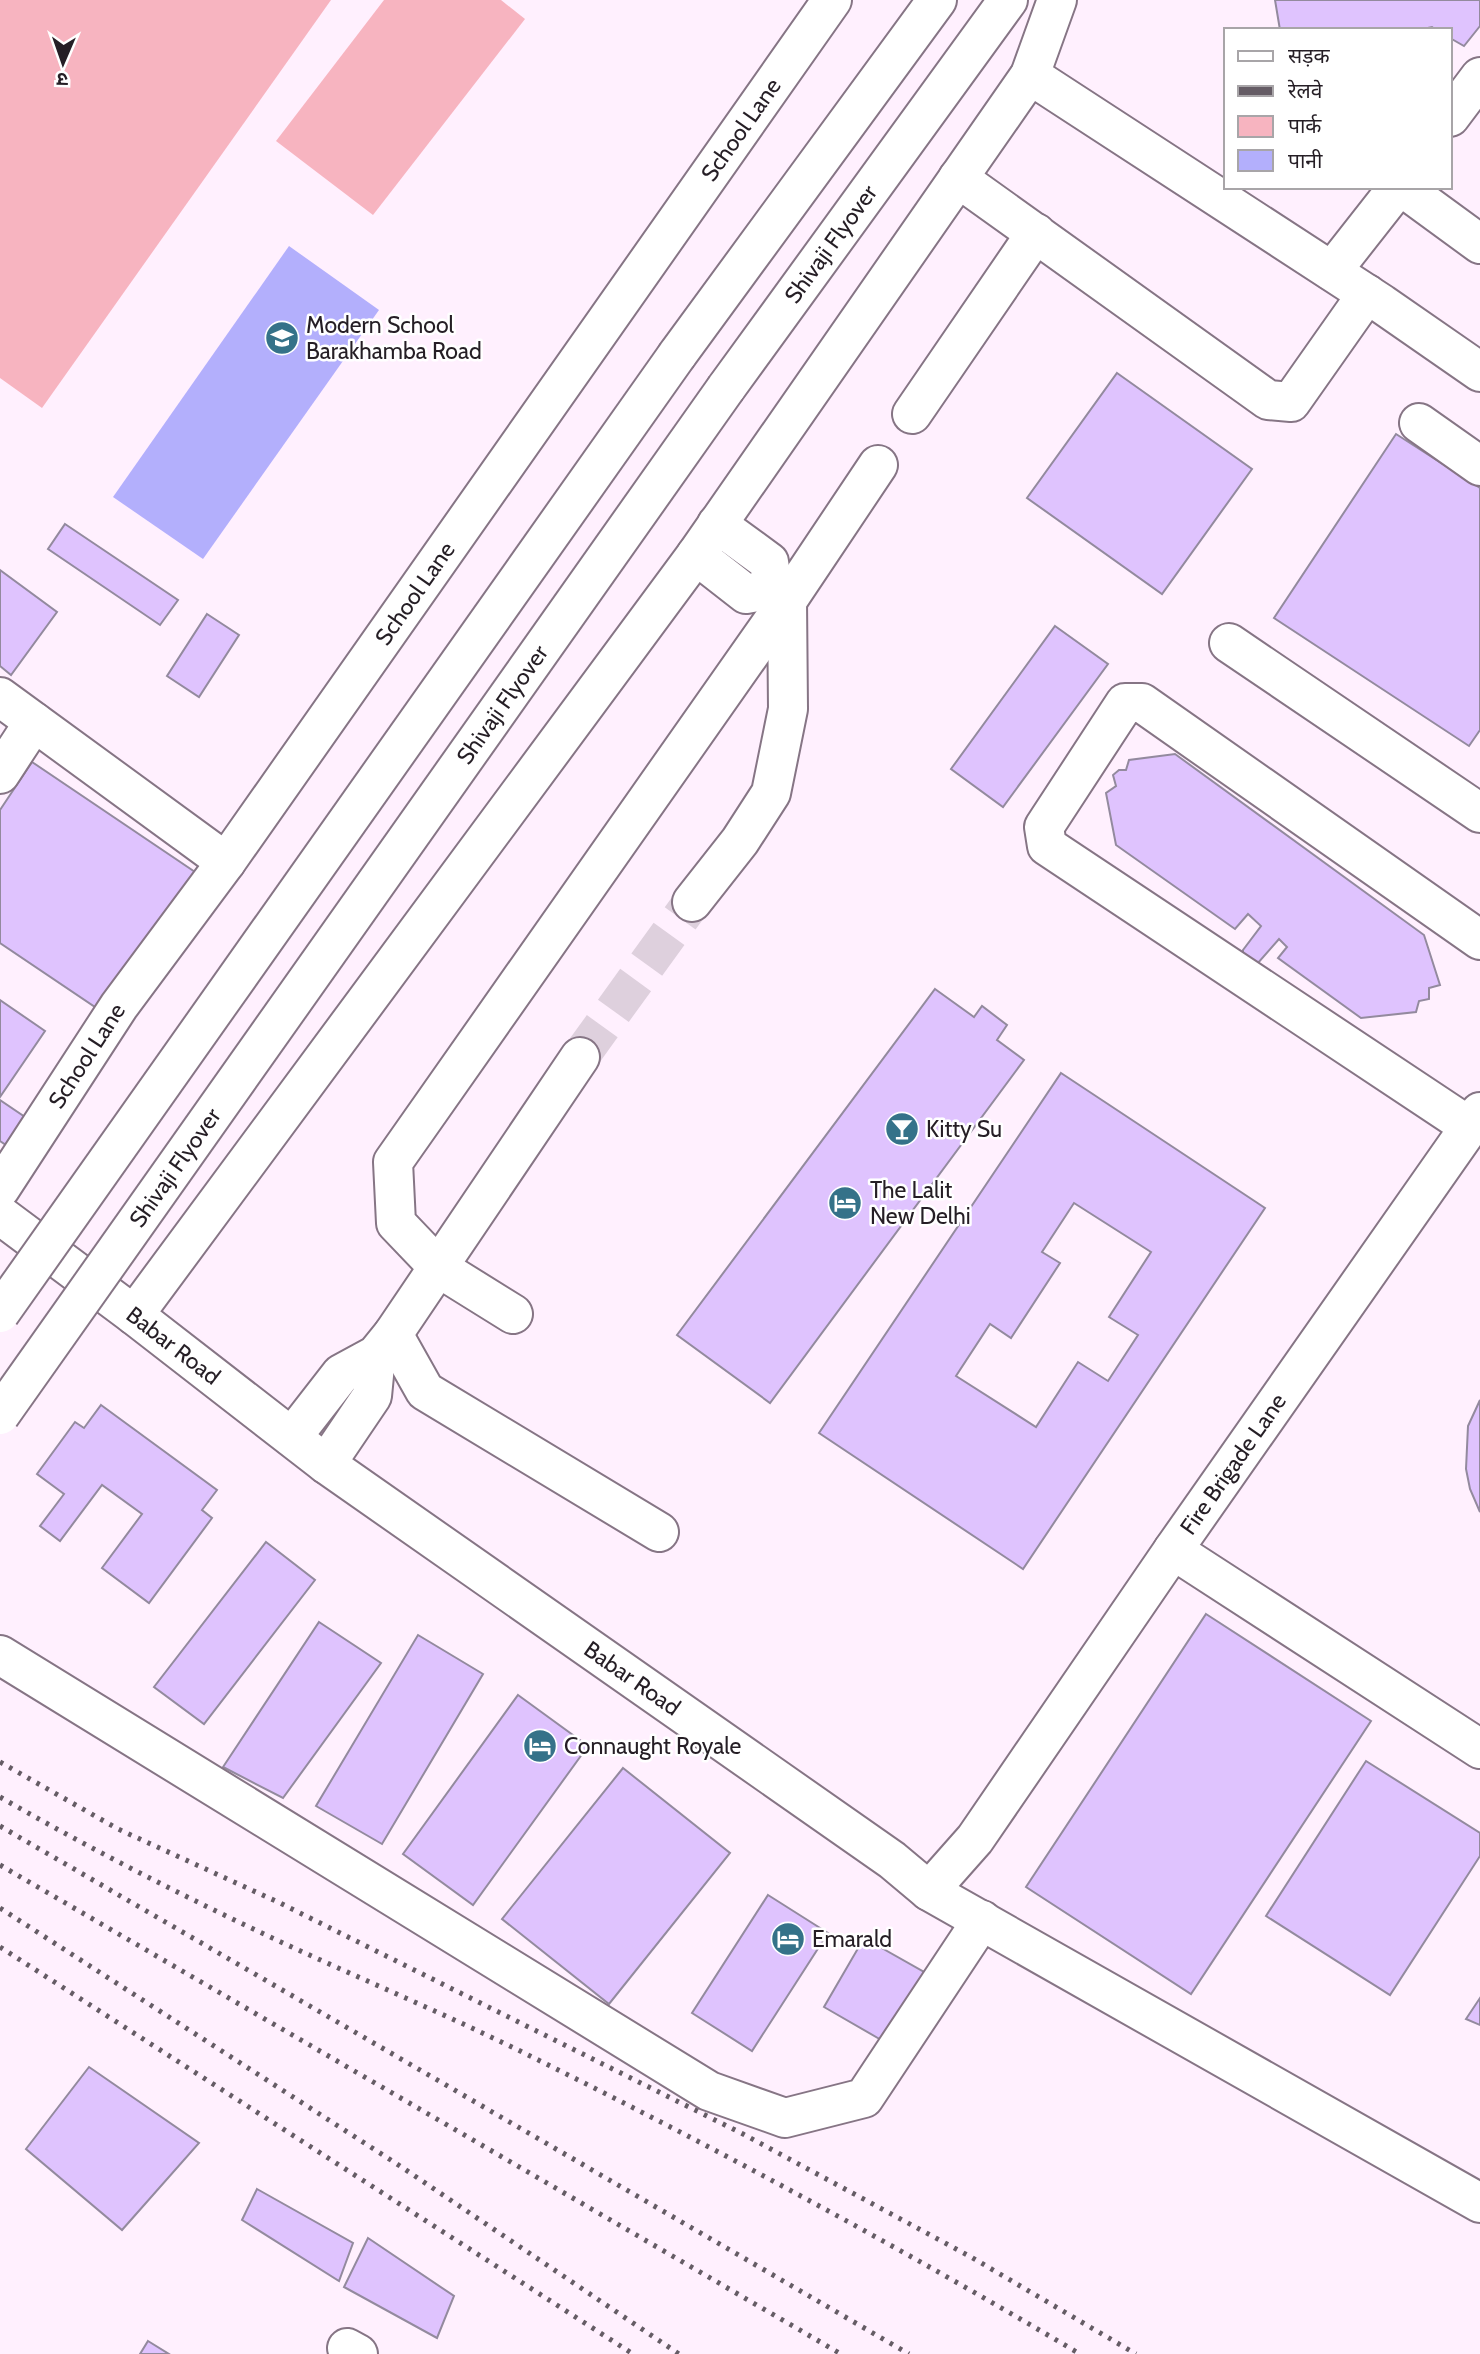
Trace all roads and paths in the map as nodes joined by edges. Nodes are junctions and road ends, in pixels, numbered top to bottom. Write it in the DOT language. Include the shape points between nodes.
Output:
graph roads {
  1 [pos="832,0"];
  2 [pos="937,0"];
  3 [pos="1008,0"];
  4 [pos="1057,0"];
  5 [pos="1030,75"];
  6 [pos="1480,77"];
  7 [pos="1452,114"];
  8 [pos="958,178"];
  9 [pos="1398,189"];
  10 [pos="1403,189"];
  11 [pos="1036,233"];
  12 [pos="1480,244"];
  13 [pos="1332,271"];
  14 [pos="1367,294"];
  15 [pos="1480,372"];
  16 [pos="912,414"];
  17 [pos="1419,423"];
  18 [pos="877,465"];
  19 [pos="1480,466"];
  20 [pos="717,524"];
  21 [pos="696,555"];
  22 [pos="780,595"];
  23 [pos="1230,643"];
  24 [pos="0,697"];
  25 [pos="34,722"];
  26 [pos="0,774"];
  27 [pos="1480,812"];
  28 [pos="226,862"];
  29 [pos="692,902"];
  30 [pos="1480,940"];
  31 [pos="580,1057"];
  32 [pos="1475,1120"];
  33 [pos="0,1189"];
  34 [pos="0,1215"];
  35 [pos="439,1268"];
  36 [pos="0,1313"];
  37 [pos="513,1314"];
  38 [pos="134,1315"];
  39 [pos="385,1344"];
  40 [pos="0,1415"];
  41 [pos="292,1437"];
  42 [pos="326,1464"];
  43 [pos="659,1532"];
  44 [pos="1173,1550"];
  45 [pos="0,1655"];
  46 [pos="1480,1749"];
  47 [pos="929,1891"];
  48 [pos="982,1920"];
  49 [pos="1480,2203"];
  1 -- 28 [label="street, School Lane"];
  2 -- 36 [label="street, bridge" via="677,355"];
  3 -- 40 [label="street, Shivaji Flyover, bridge" via="726,388"];
  4 -- 5 [label="street"];
  5 -- 8 [label="street"];
  5 -- 13 [label="street"];
  6 -- 7 [label="street"];
  8 -- 11 [label="street"];
  8 -- 20 [label="street"];
  9 -- 13 [label="street"];
  10 -- 12 [label="street"];
  11 -- 14 [label="street" via="1268,400 1291,402"];
  11 -- 16 [label="street"];
  13 -- 14 [label="street"];
  14 -- 15 [label="street"];
  17 -- 19 [label="street"];
  18 -- 22 [label="street"];
  20 -- 21 [label="street"];
  20 -- 22 [label="street" via="769,562"];
  21 -- 22 [label="street" via="746,594"];
  21 -- 38 [label="street"];
  22 -- 29 [label="street" via="788,709 771,793"];
  22 -- 35 [label="street" via="393,1162 396,1223"];
  23 -- 27 [label="street"];
  24 -- 25 [label="street"];
  25 -- 26 [label="street"];
  25 -- 28 [label="street"];
  28 -- 33 [label="street, School Lane" via="119,1006"];
  30 -- 32 [label="street" via="1142,703 1125,703 1044,827 1047,846"];
  31 -- 35 [label="street"];
  32 -- 44 [label="street, Fire Brigade Lane"];
  34 -- 38 [label="street, Babar Road"];
  35 -- 37 [label="street"];
  35 -- 39 [label="street"];
  38 -- 41 [label="street, Babar Road"];
  39 -- 41 [label="street" via="341,1374"];
  39 -- 42 [label="street" via="372,1395"];
  39 -- 43 [label="street" via="425,1391"];
  41 -- 42 [label="street, Babar Road"];
  42 -- 47 [label="street, Babar Road" via="892,1860"];
  44 -- 46 [label="street, Fire Brigade Lane"];
  44 -- 47 [label="street" via="975,1839"];
  45 -- 48 [label="street" via="709,2091 785,2118 864,2098"];
  47 -- 48 [label="street, Babar Road"];
  48 -- 49 [label="street, Babar Road"];
}
